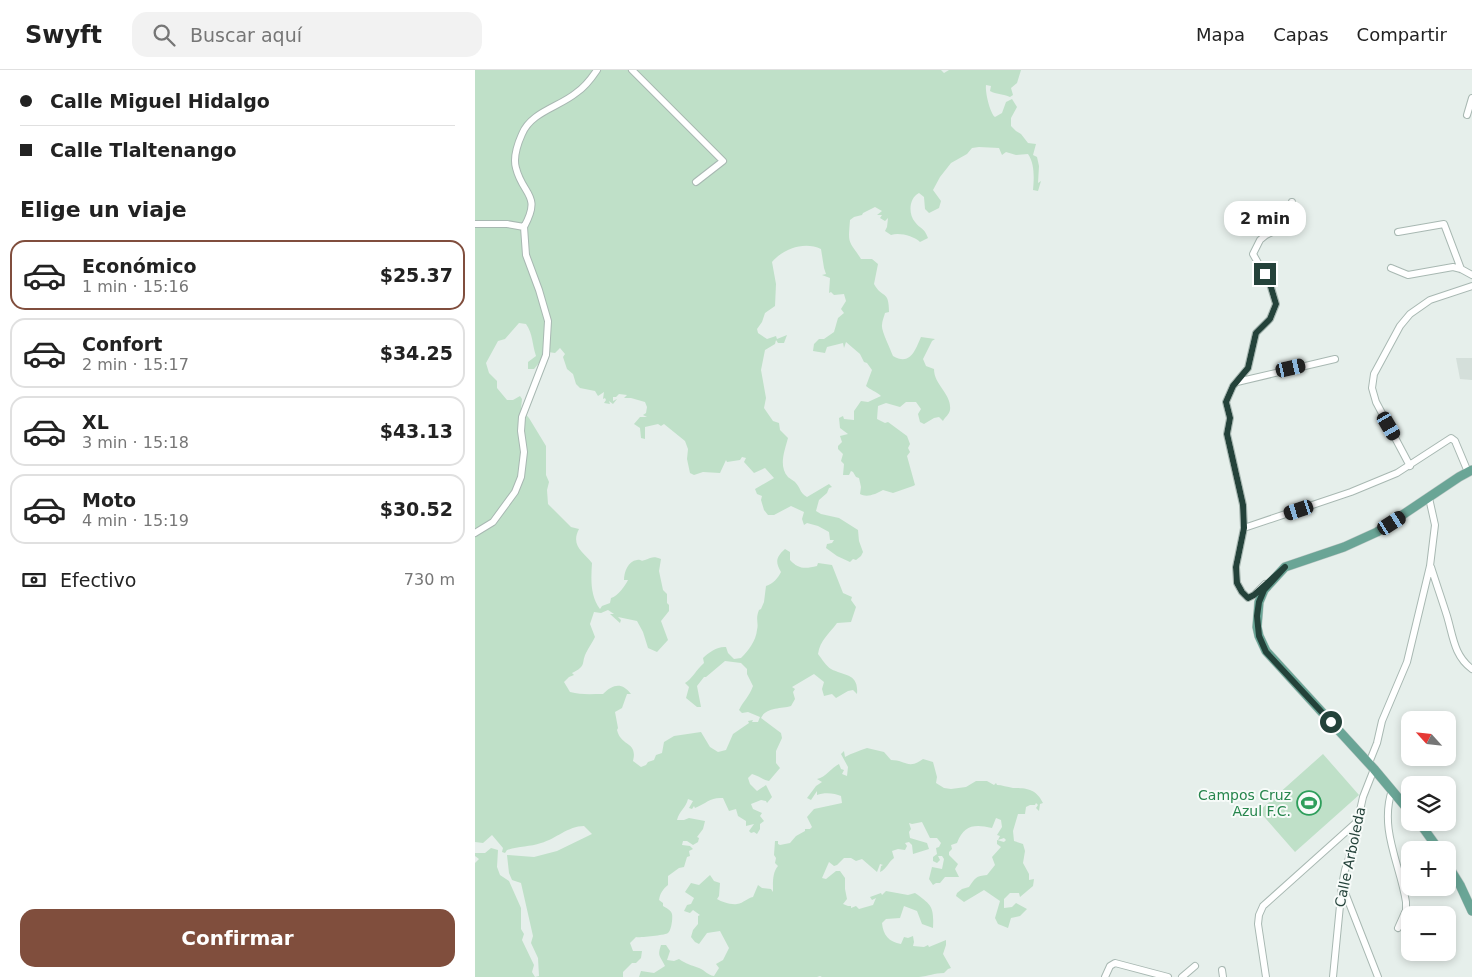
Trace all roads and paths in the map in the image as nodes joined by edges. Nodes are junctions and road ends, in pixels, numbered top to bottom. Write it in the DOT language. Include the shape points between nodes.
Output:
graph roads {
  1 [pos="597,70"];
  2 [pos="632,70"];
  3 [pos="1472,98"];
  4 [pos="1467,115"];
  5 [pos="696,182"];
  6 [pos="1292,202"];
  7 [pos="475,224"];
  8 [pos="524,227"];
  9 [pos="1398,232"];
  10 [pos="1391,268"];
  11 [pos="1461,269"];
  12 [pos="1472,275"];
  13 [pos="1472,286"];
  14 [pos="1335,359"];
  15 [pos="1237,382"];
  16 [pos="1409,466"];
  17 [pos="1470,471"];
  18 [pos="1429,498"];
  19 [pos="1244,528"];
  20 [pos="475,533"];
  21 [pos="1430,566"];
  22 [pos="1285,567"];
  23 [pos="1472,669"];
  24 [pos="1372,766"];
  25 [pos="1392,790"];
  26 [pos="1401,801"];
  27 [pos="1359,820"];
  28 [pos="1456,879"];
  29 [pos="1342,885"];
  30 [pos="1472,911"];
  31 [pos="1398,928"];
  32 [pos="1195,966"];
  33 [pos="1105,977"];
  34 [pos="1168,977"];
  35 [pos="1182,977"];
  36 [pos="1266,977"];
  37 [pos="1333,977"];
  38 [pos="1378,977"];
  1 -- 8 [label="street" via="576,94 537,116 522,132 515,166 532,203 531,214"];
  2 -- 5 [label="street" via="723,161"];
  3 -- 4 [label="street"];
  6 -- 15 [label="street" via="1294,222 1260,240 1253,254 1270,284 1276,304 1270,319 1256,333 1248,368"];
  7 -- 8 [label="street"];
  8 -- 20 [label="street" via="526,255 548,321 545,356 522,417 524,452 515,492 493,522"];
  9 -- 11 [label="street" via="1444,224"];
  10 -- 11 [label="street" via="1408,275 1453,267"];
  11 -- 12 [label="street"];
  13 -- 16 [label="street" via="1430,300 1410,314 1378,364 1372,381 1373,395"];
  14 -- 15 [label="street"];
  15 -- 19 [label="street" via="1226,402 1230,418 1227,434 1243,505"];
  16 -- 17 [label="street" via="1451,438"];
  16 -- 19 [label="street" via="1351,492"];
  17 -- 18 [label="main road"];
  18 -- 21 [label="street, Calle Arboleda" via="1435,525"];
  18 -- 22 [label="main road" via="1377,532"];
  19 -- 22 [label="street" via="1236,567 1237,583 1248,598"];
  21 -- 23 [label="street" via="1454,645 1463,663"];
  21 -- 24 [label="street, Calle Arboleda" via="1407,662 1382,721"];
  22 -- 24 [label="main road" via="1264,590 1259,602 1259,636 1266,652"];
  24 -- 25 [label="main road"];
  24 -- 27 [label="street, Calle Arboleda"];
  25 -- 26 [label="main road"];
  25 -- 31 [label="street" via="1387,821 1406,902"];
  27 -- 29 [label="street, Calle Arboleda"];
  27 -- 36 [label="street" via="1263,906 1258,924"];
  28 -- 30 [label="main road"];
  29 -- 37 [label="street, Calle Arboleda"];
  29 -- 38 [label="street"];
  32 -- 35 [label="street"];
  33 -- 34 [label="street" via="1115,963"];
}
